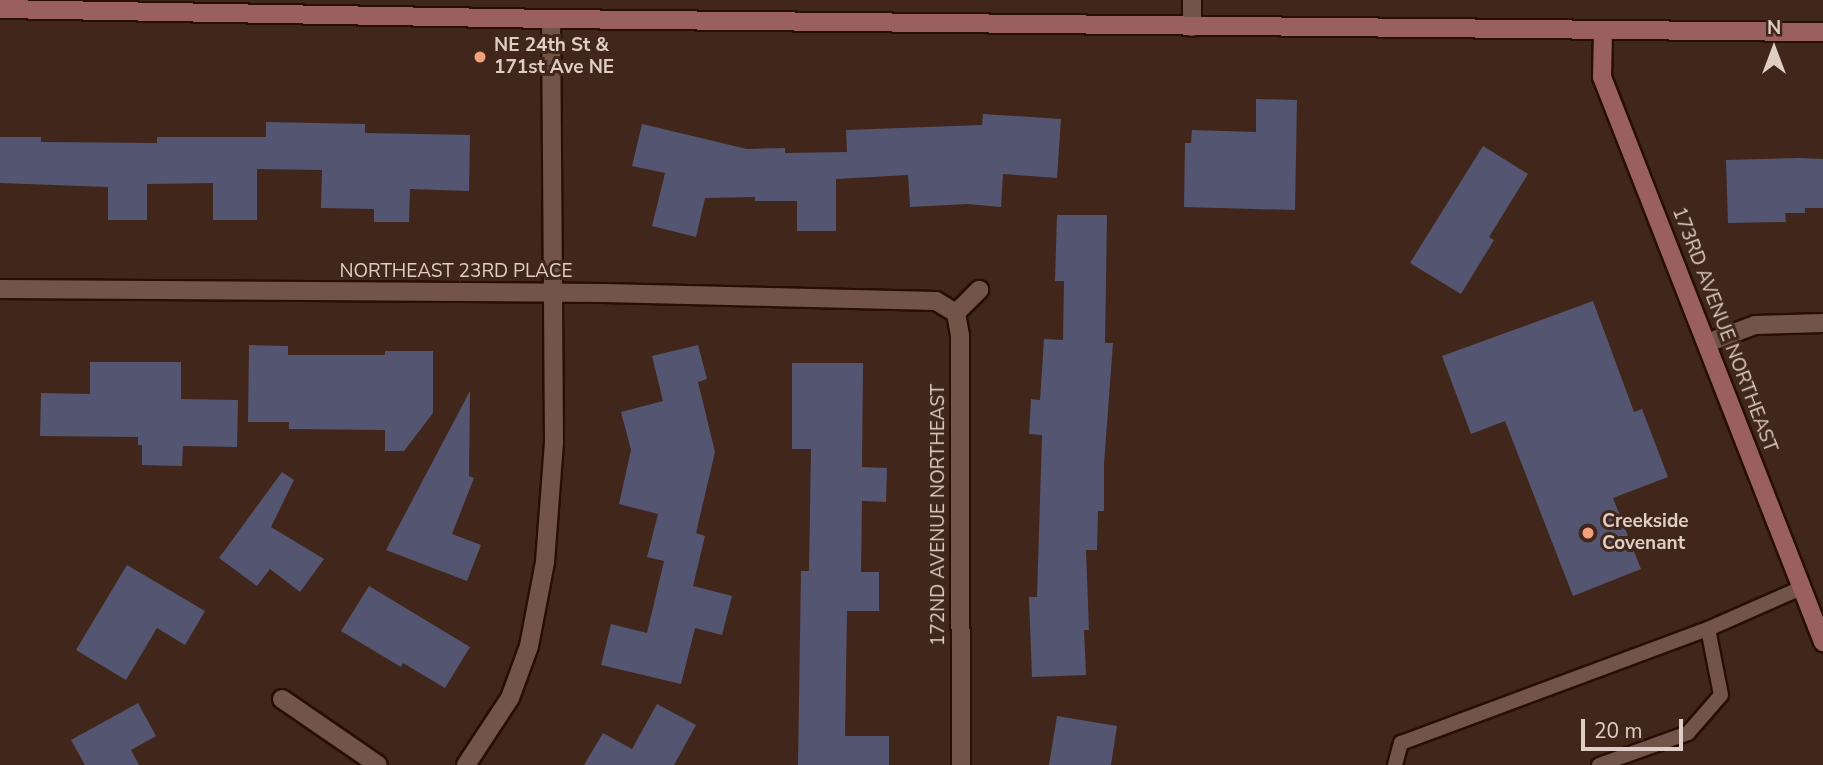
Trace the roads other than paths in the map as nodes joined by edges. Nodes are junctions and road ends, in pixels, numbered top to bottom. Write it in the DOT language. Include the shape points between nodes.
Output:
graph roads {
  1 [pos="1192,0"];
  2 [pos="0,9"];
  3 [pos="551,19"];
  4 [pos="1192,27"];
  5 [pos="1603,30"];
  6 [pos="1823,32"];
  7 [pos="0,289"];
  8 [pos="979,290"];
  9 [pos="552,293"];
  10 [pos="956,313"];
  11 [pos="1823,323"];
  12 [pos="1707,343"];
  13 [pos="1801,588"];
  14 [pos="1708,629"];
  15 [pos="1823,642"];
  16 [pos="282,699"];
  17 [pos="378,765"];
  18 [pos="466,765"];
  19 [pos="961,765"];
  20 [pos="1395,765"];
  21 [pos="1599,765"];
  1 -- 4 [label="street"];
  2 -- 3 [label="main road"];
  3 -- 4 [label="main road"];
  3 -- 9 [label="street"];
  4 -- 5 [label="main road"];
  5 -- 6 [label="main road"];
  5 -- 12 [label="main road, 173RD AVENUE NORTHEAST" via="1602,77"];
  7 -- 9 [label="street, NORTHEAST 23RD PLACE"];
  8 -- 10 [label="street"];
  9 -- 10 [label="street, NORTHEAST 23RD PLACE" via="911,299 936,301"];
  9 -- 18 [label="street" via="554,442 545,562 529,646 510,698"];
  10 -- 19 [label="street, 172ND AVENUE NORTHEAST"];
  11 -- 12 [label="street" via="1755,325"];
  12 -- 13 [label="main road, 173RD AVENUE NORTHEAST"];
  13 -- 14 [label="lane"];
  13 -- 15 [label="main road, 173RD AVENUE NORTHEAST"];
  14 -- 20 [label="lane" via="1401,743"];
  14 -- 21 [label="lane" via="1721,695 1688,733"];
  16 -- 17 [label="street"];
}
